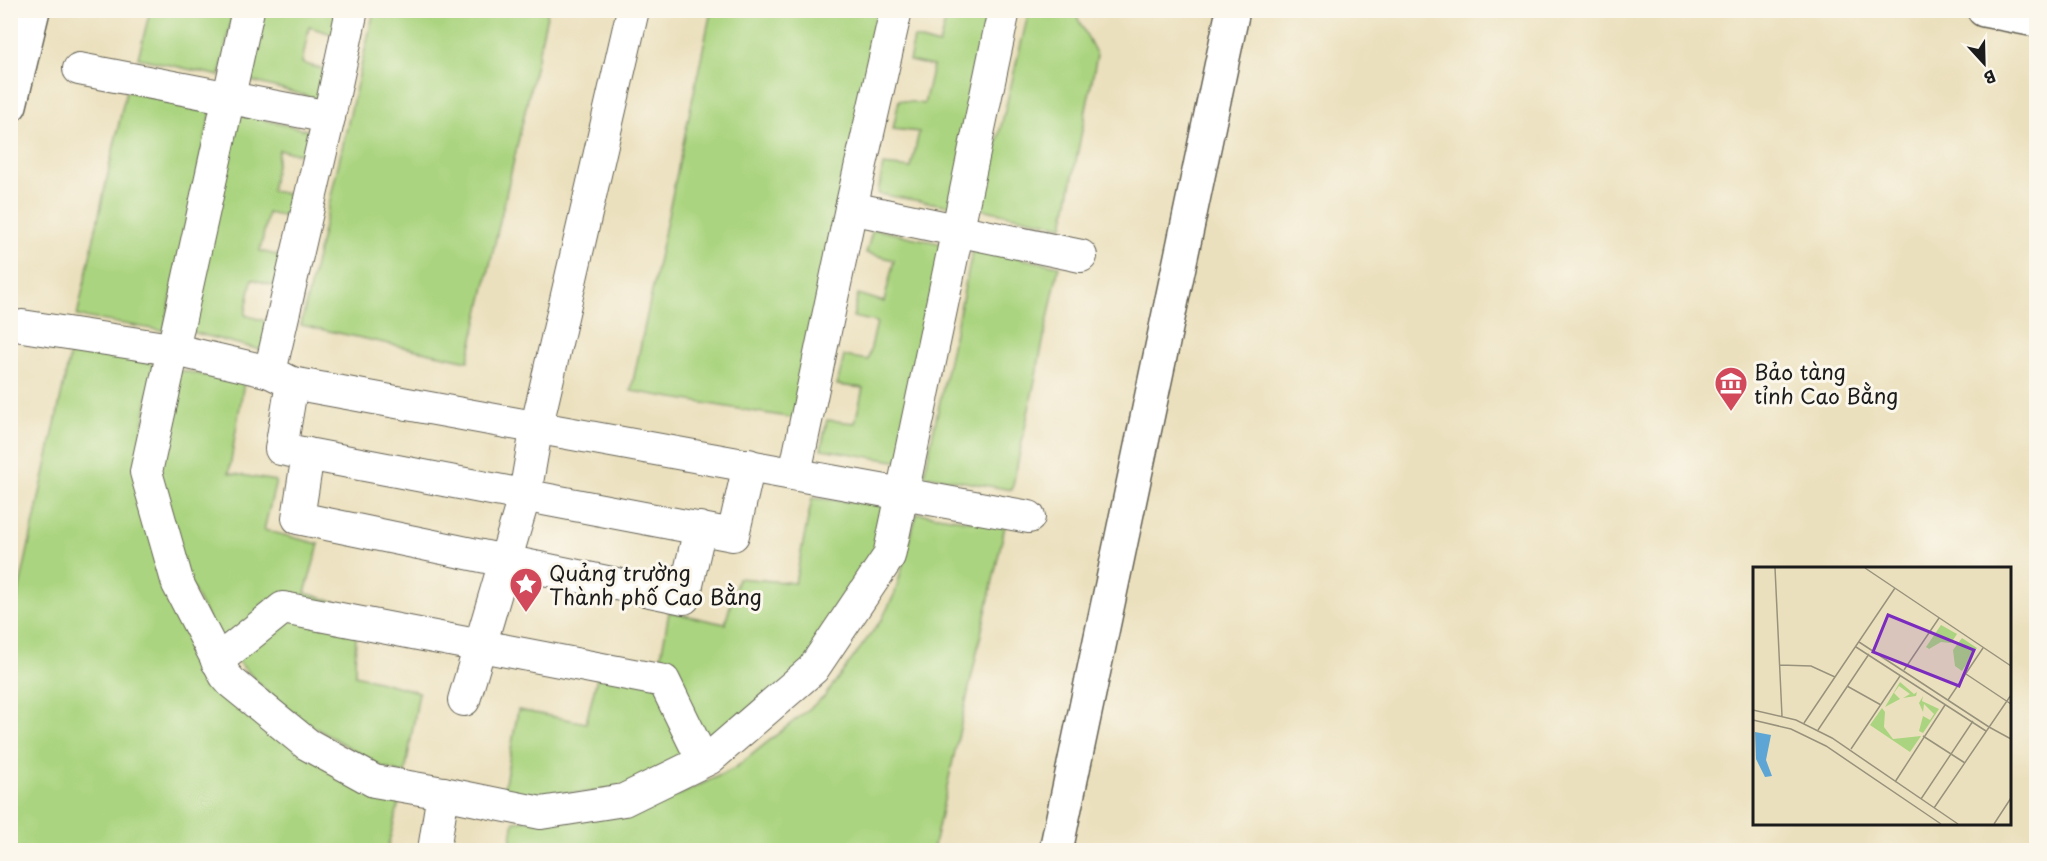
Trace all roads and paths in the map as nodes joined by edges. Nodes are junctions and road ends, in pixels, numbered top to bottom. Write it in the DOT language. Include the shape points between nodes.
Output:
graph roads {
  1 [pos="33,10"];
  2 [pos="248,10"];
  3 [pos="352,10"];
  4 [pos="633,10"];
  5 [pos="896,10"];
  6 [pos="1004,10"];
  7 [pos="1233,10"];
  8 [pos="1984,10"];
  9 [pos="2037,20"];
  10 [pos="79,69"];
  11 [pos="230,96"];
  12 [pos="10,105"];
  13 [pos="330,117"];
  14 [pos="851,208"];
  15 [pos="957,231"];
  16 [pos="1081,256"];
  17 [pos="22,326"];
  18 [pos="171,350"];
  19 [pos="281,378"];
  20 [pos="537,425"];
  21 [pos="308,454"];
  22 [pos="748,465"];
  23 [pos="795,473"];
  24 [pos="903,493"];
  25 [pos="525,494"];
  26 [pos="1029,517"];
  27 [pos="700,528"];
  28 [pos="505,563"];
  29 [pos="481,644"];
  30 [pos="217,661"];
  31 [pos="464,700"];
  32 [pos="703,761"];
  33 [pos="443,793"];
  34 [pos="434,850"];
  35 [pos="1056,850"];
  1 -- 12 [label="street"];
  2 -- 11 [label="street"];
  3 -- 13 [label="street"];
  4 -- 20 [label="street"];
  5 -- 14 [label="street"];
  6 -- 15 [label="street"];
  7 -- 35 [label="street"];
  8 -- 9 [label="street"];
  10 -- 11 [label="street"];
  11 -- 13 [label="street"];
  11 -- 18 [label="street"];
  13 -- 19 [label="street"];
  14 -- 15 [label="street"];
  14 -- 23 [label="street"];
  15 -- 16 [label="street"];
  15 -- 24 [label="street"];
  17 -- 18 [label="street"];
  18 -- 19 [label="street"];
  18 -- 30 [label="street" via="146,472 178,584"];
  19 -- 20 [label="street"];
  19 -- 21 [label="street" via="281,449"];
  20 -- 22 [label="street"];
  20 -- 25 [label="street"];
  21 -- 25 [label="street"];
  21 -- 28 [label="street" via="298,518"];
  22 -- 23 [label="street"];
  22 -- 27 [label="street" via="733,535"];
  23 -- 24 [label="street"];
  24 -- 26 [label="street"];
  24 -- 32 [label="street" via="889,556 813,669"];
  25 -- 27 [label="street"];
  25 -- 28 [label="street"];
  27 -- 28 [label="street" via="684,598"];
  28 -- 29 [label="street"];
  29 -- 30 [label="street" via="283,608"];
  29 -- 31 [label="street"];
  29 -- 32 [label="street" via="664,681"];
  30 -- 33 [label="street" via="231,682 307,744 374,781"];
  32 -- 33 [label="street" via="624,800 541,813"];
  33 -- 34 [label="street"];
}
